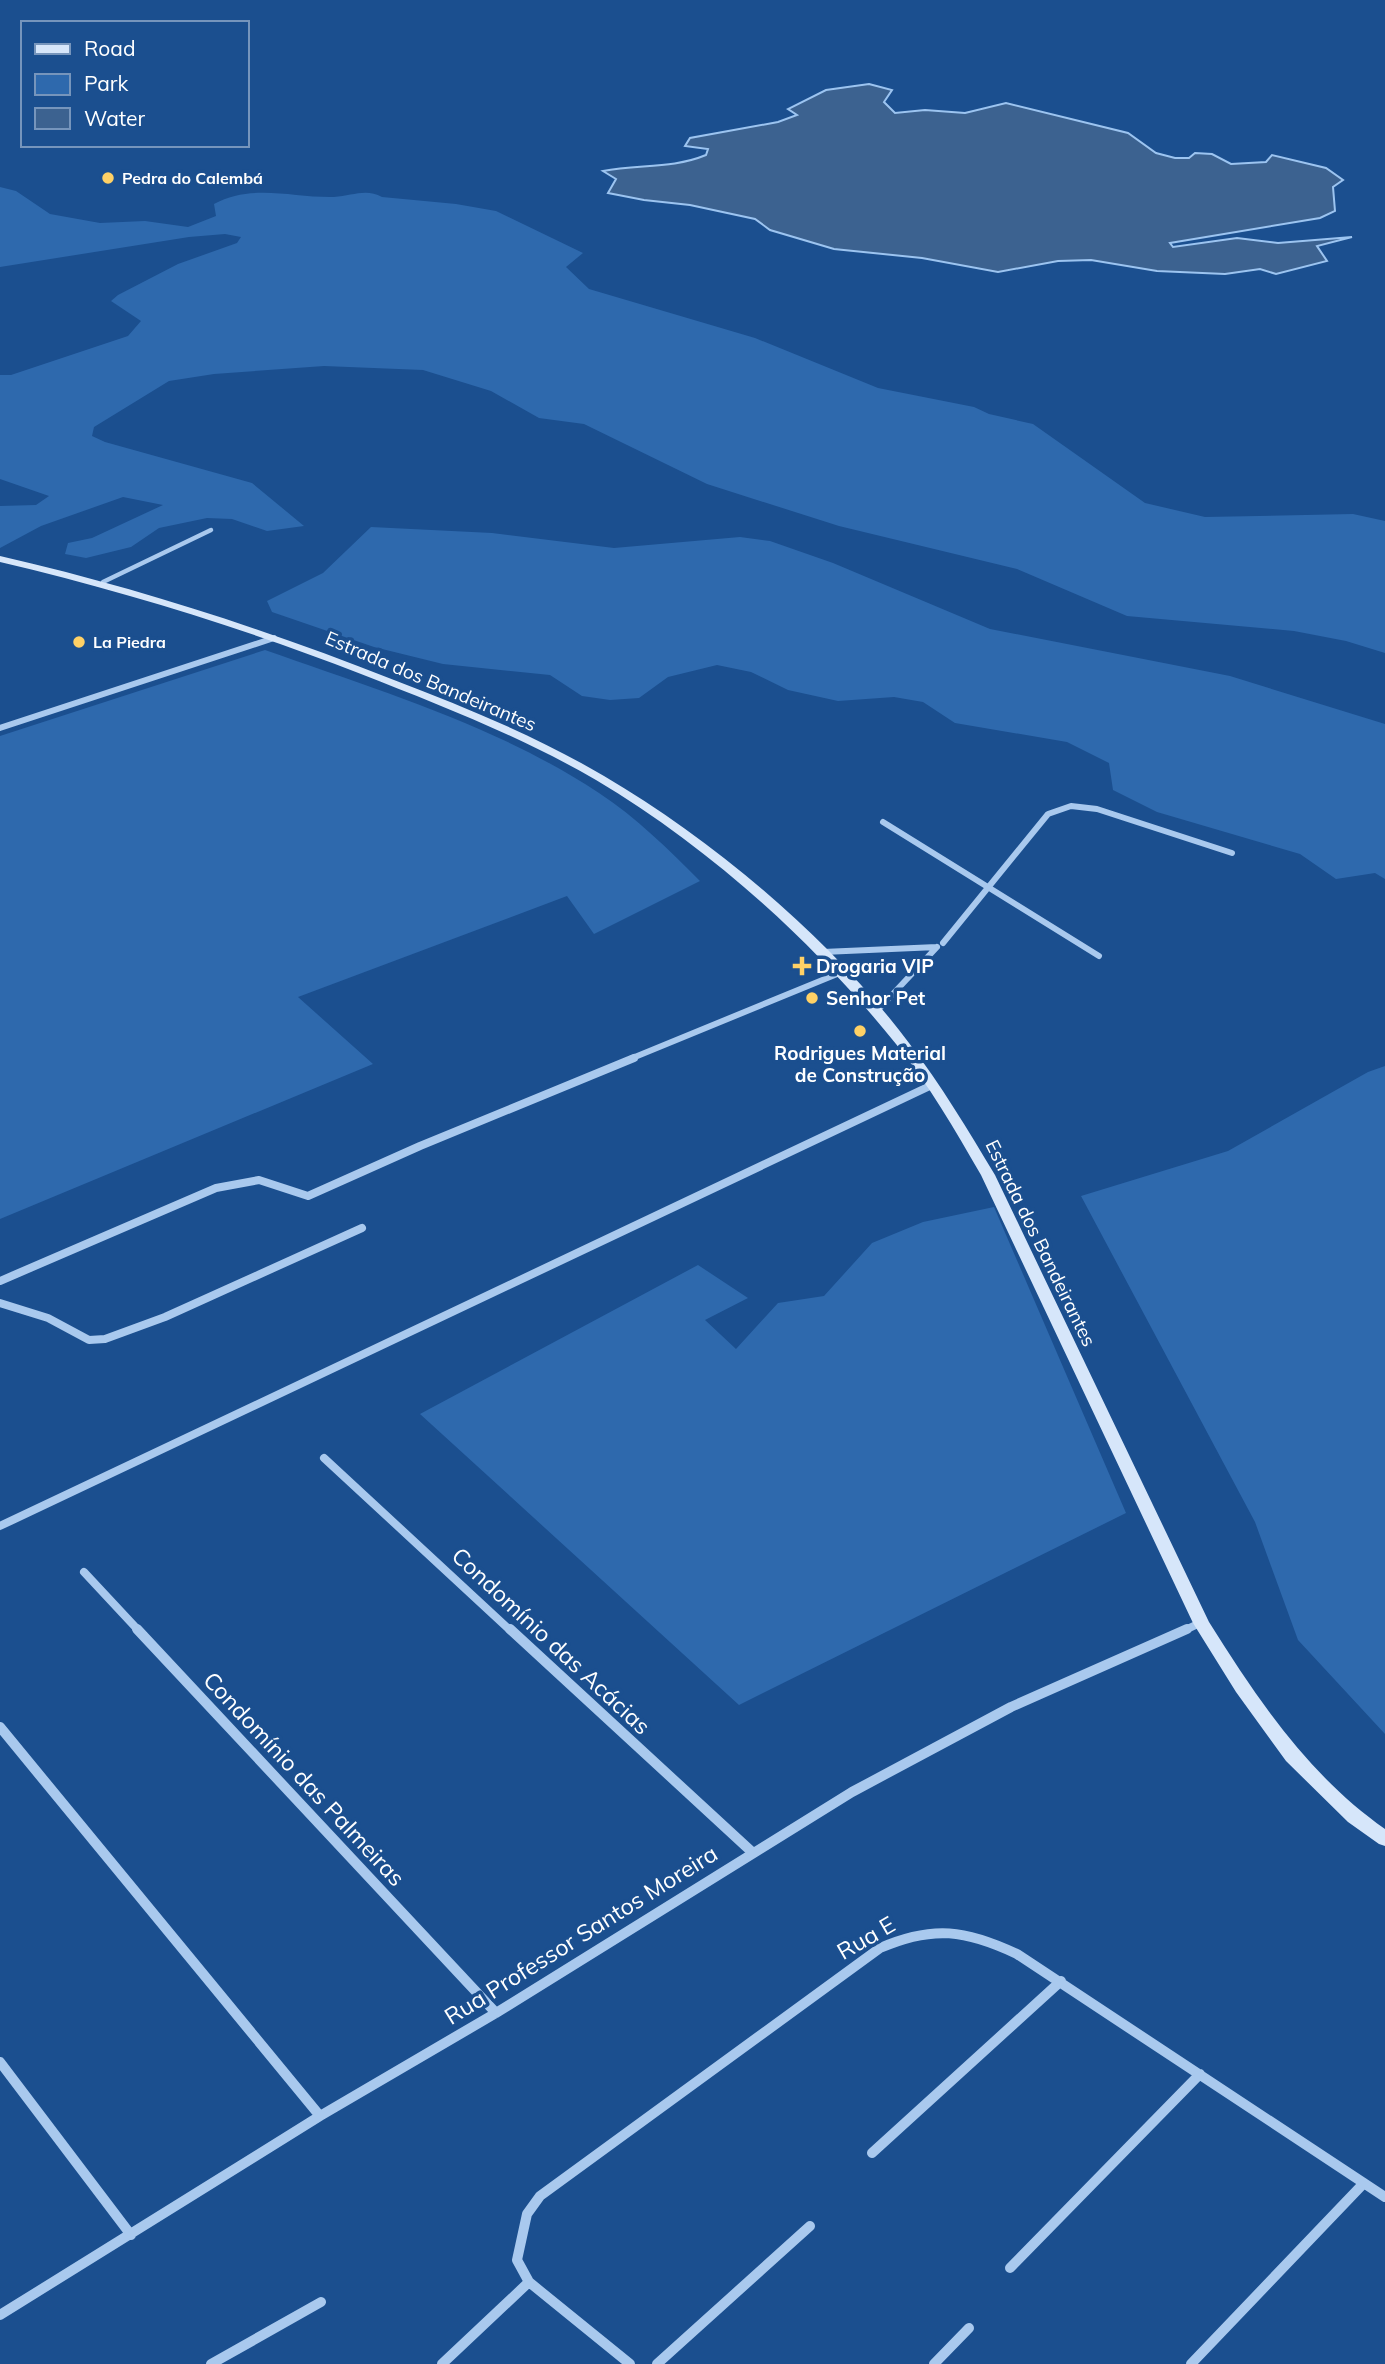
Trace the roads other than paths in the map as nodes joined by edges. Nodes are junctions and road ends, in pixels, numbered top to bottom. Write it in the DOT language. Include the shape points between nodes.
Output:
graph roads {
  1 [pos="211,530"];
  2 [pos="0,559"];
  3 [pos="103,582"];
  4 [pos="274,638"];
  5 [pos="0,728"];
  6 [pos="883,822"];
  7 [pos="1232,853"];
  8 [pos="988,887"];
  9 [pos="943,943"];
  10 [pos="823,952"];
  11 [pos="1099,956"];
  12 [pos="842,972"];
  13 [pos="876,1013"];
  14 [pos="932,1085"];
  15 [pos="362,1227"];
  16 [pos="0,1281"];
  17 [pos="0,1303"];
  18 [pos="324,1458"];
  19 [pos="0,1526"];
  20 [pos="84,1572"];
  21 [pos="1201,1623"];
  22 [pos="0,1727"];
  23 [pos="1385,1839"];
  24 [pos="752,1852"];
  25 [pos="1061,1981"];
  26 [pos="496,2013"];
  27 [pos="0,2062"];
  28 [pos="1200,2074"];
  29 [pos="320,2116"];
  30 [pos="872,2153"];
  31 [pos="1364,2183"];
  32 [pos="1385,2197"];
  33 [pos="810,2226"];
  34 [pos="131,2235"];
  35 [pos="1010,2268"];
  36 [pos="529,2282"];
  37 [pos="321,2302"];
  38 [pos="0,2315"];
  39 [pos="969,2328"];
  40 [pos="211,2364"];
  41 [pos="442,2364"];
  42 [pos="630,2364"];
  43 [pos="657,2364"];
  44 [pos="934,2364"];
  45 [pos="1191,2364"];
  1 -- 3 [label="street"];
  2 -- 3 [label="main road, Estrada dos Bandeirantes"];
  3 -- 4 [label="main road, Estrada dos Bandeirantes"];
  4 -- 5 [label="street"];
  4 -- 10 [label="main road, Estrada dos Bandeirantes" via="473,715 606,781 733,871"];
  6 -- 8 [label="street"];
  7 -- 8 [label="street" via="1097,809 1071,806 1048,814"];
  8 -- 9 [label="street"];
  8 -- 11 [label="street"];
  10 -- 12 [label="main road, Estrada dos Bandeirantes"];
  10 -- 13 [label="street" via="937,947"];
  12 -- 13 [label="main road, Estrada dos Bandeirantes"];
  12 -- 16 [label="street" via="308,1196 259,1180 216,1188"];
  13 -- 14 [label="main road, Estrada dos Bandeirantes"];
  14 -- 19 [label="street"];
  14 -- 21 [label="main road, Estrada dos Bandeirantes" via="970,1141 1005,1207"];
  15 -- 17 [label="street" via="165,1317 105,1339 89,1340 48,1318"];
  18 -- 24 [label="street, Condomínio das Acácias"];
  20 -- 26 [label="street, Condomínio das Palmeiras"];
  21 -- 23 [label="main road, Estrada dos Bandeirantes" via="1292,1756 1354,1817"];
  21 -- 24 [label="street, Rua Professor Santos Moreira" via="1011,1707 852,1792"];
  22 -- 29 [label="street"];
  24 -- 26 [label="street, Rua Professor Santos Moreira"];
  25 -- 28 [label="street, Rua E"];
  25 -- 30 [label="street"];
  25 -- 36 [label="street, Rua E" via="988,1939 964,1934 934,1931 906,1936 880,1948 540,2196 527,2214 517,2260"];
  26 -- 29 [label="street, Rua Professor Santos Moreira"];
  27 -- 34 [label="street"];
  28 -- 31 [label="street, Rua E"];
  28 -- 35 [label="street"];
  29 -- 34 [label="street, Rua Professor Santos Moreira"];
  31 -- 32 [label="street, Rua E"];
  31 -- 45 [label="street"];
  33 -- 43 [label="street"];
  34 -- 38 [label="street, Rua Professor Santos Moreira"];
  36 -- 41 [label="street"];
  36 -- 42 [label="street"];
  37 -- 40 [label="street"];
  39 -- 44 [label="street"];
}
